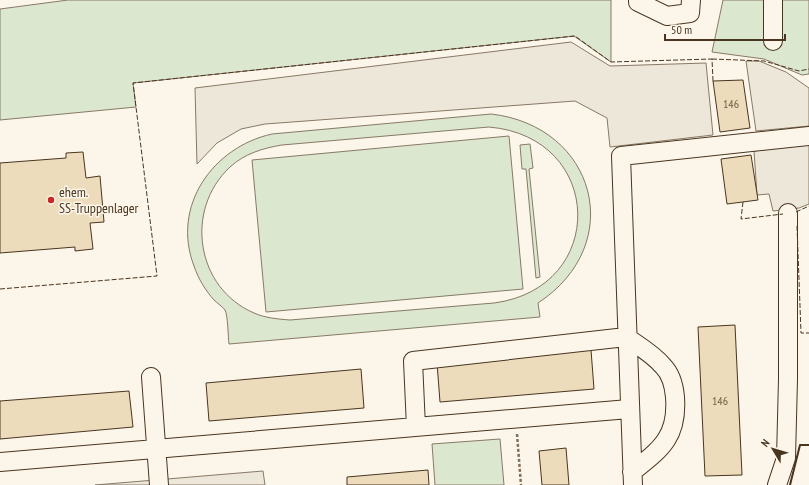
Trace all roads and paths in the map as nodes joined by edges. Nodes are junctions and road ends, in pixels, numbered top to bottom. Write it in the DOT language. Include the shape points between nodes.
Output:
graph roads {
  1 [pos="638,0"];
  2 [pos="691,0"];
  3 [pos="773,0"];
  4 [pos="773,41"];
  5 [pos="809,136"];
  6 [pos="788,213"];
  7 [pos="626,337"];
  8 [pos="151,376"];
  9 [pos="629,409"];
  10 [pos="515,419"];
  11 [pos="416,427"];
  12 [pos="157,448"];
  13 [pos="0,462"];
  14 [pos="632,479"];
  15 [pos="159,485"];
  16 [pos="521,485"];
  17 [pos="777,485"];
  1 -- 2 [label="lane" via="667,16 690,13"];
  3 -- 4 [label="lane"];
  5 -- 7 [label="lane" via="621,156"];
  6 -- 17 [label="lane" via="786,458"];
  7 -- 9 [label="lane"];
  7 -- 11 [label="lane" via="413,361"];
  7 -- 14 [label="lane" via="664,366 674,384 676,414 671,434"];
  8 -- 12 [label="lane"];
  9 -- 10 [label="lane"];
  9 -- 14 [label="lane"];
  10 -- 11 [label="lane"];
  10 -- 16 [label="path"];
  11 -- 12 [label="lane"];
  12 -- 13 [label="lane"];
  12 -- 15 [label="lane"];
}
